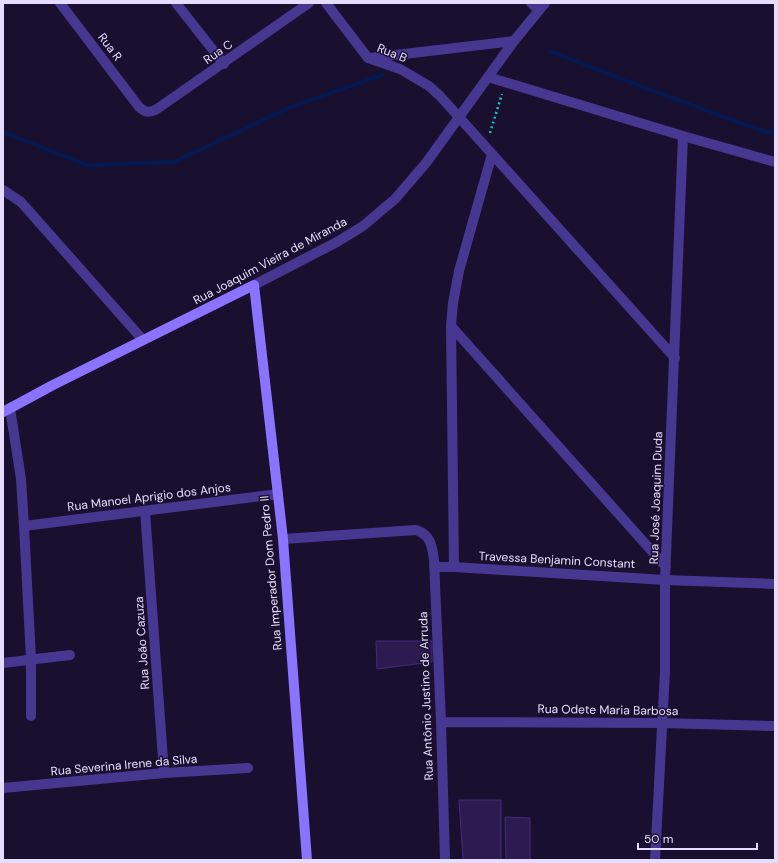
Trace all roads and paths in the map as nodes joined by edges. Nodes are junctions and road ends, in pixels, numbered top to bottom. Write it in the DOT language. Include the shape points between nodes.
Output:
graph roads {
  1 [pos="60,3"];
  2 [pos="176,3"];
  3 [pos="309,3"];
  4 [pos="326,3"];
  5 [pos="531,3"];
  6 [pos="542,6"];
  7 [pos="514,40"];
  8 [pos="368,58"];
  9 [pos="224,64"];
  10 [pos="488,77"];
  11 [pos="506,82"];
  12 [pos="139,107"];
  13 [pos="459,118"];
  14 [pos="683,136"];
  15 [pos="492,154"];
  16 [pos="775,162"];
  17 [pos="3,190"];
  18 [pos="254,285"];
  19 [pos="451,326"];
  20 [pos="143,340"];
  21 [pos="674,358"];
  22 [pos="7,410"];
  23 [pos="278,494"];
  24 [pos="145,511"];
  25 [pos="24,526"];
  26 [pos="283,539"];
  27 [pos="434,567"];
  28 [pos="454,567"];
  29 [pos="666,567"];
  30 [pos="665,580"];
  31 [pos="775,584"];
  32 [pos="70,655"];
  33 [pos="31,659"];
  34 [pos="3,663"];
  35 [pos="31,716"];
  36 [pos="442,722"];
  37 [pos="661,723"];
  38 [pos="775,726"];
  39 [pos="248,768"];
  40 [pos="164,773"];
  41 [pos="3,788"];
  42 [pos="307,860"];
  43 [pos="445,860"];
  44 [pos="655,860"];
  1 -- 12 [label="street, Rua R"];
  2 -- 9 [label="street"];
  3 -- 9 [label="street, Rua C"];
  4 -- 8 [label="street, Rua B"];
  5 -- 6 [label="street"];
  6 -- 7 [label="street, Rua Joaquim Vieira de Miranda"];
  7 -- 8 [label="street"];
  7 -- 10 [label="street, Rua Joaquim Vieira de Miranda"];
  8 -- 13 [label="street, Rua B" via="400,69 429,86"];
  9 -- 12 [label="street, Rua C" via="157,109 145,112"];
  10 -- 11 [label="street"];
  10 -- 13 [label="street, Rua Joaquim Vieira de Miranda"];
  11 -- 14 [label="street"];
  11 -- 15 [label="path" via="490,133"];
  13 -- 15 [label="street, Rua B"];
  13 -- 18 [label="street, Rua Joaquim Vieira de Miranda" via="426,163 380,213 337,242"];
  14 -- 16 [label="street"];
  14 -- 21 [label="street, Rua José Joaquim Duda"];
  15 -- 19 [label="street" via="459,271"];
  15 -- 21 [label="street, Rua B"];
  17 -- 20 [label="street" via="20,202"];
  18 -- 20 [label="main road, Rua Joaquim Vieira de Miranda"];
  18 -- 23 [label="main road, Rua Imperador Dom Pedro II"];
  19 -- 28 [label="street"];
  19 -- 29 [label="street"];
  20 -- 22 [label="main road, Rua Joaquim Vieira de Miranda"];
  21 -- 29 [label="street, Rua José Joaquim Duda"];
  22 -- 25 [label="street" via="21,479"];
  23 -- 24 [label="street, Rua Manoel Aprigio dos Anjos"];
  23 -- 26 [label="main road, Rua Imperador Dom Pedro II"];
  24 -- 25 [label="street, Rua Manoel Aprigio dos Anjos"];
  24 -- 40 [label="street, Rua João Cazuza"];
  25 -- 33 [label="street"];
  26 -- 27 [label="street, Rua Antônio Justino de Arruda" via="416,530 424,533 428,539"];
  26 -- 42 [label="main road, Rua Imperador Dom Pedro II"];
  27 -- 28 [label="street, Travessa Benjamin Constant"];
  27 -- 36 [label="street, Rua Antônio Justino de Arruda"];
  28 -- 30 [label="street, Travessa Benjamin Constant"];
  29 -- 30 [label="street, Rua José Joaquim Duda"];
  30 -- 31 [label="street, Travessa Benjamin Constant"];
  30 -- 37 [label="street, Rua José Joaquim Duda" via="665,671"];
  32 -- 33 [label="street"];
  33 -- 34 [label="street"];
  33 -- 35 [label="street"];
  36 -- 37 [label="street, Rua Odete Maria Barbosa"];
  36 -- 43 [label="street, Rua Antônio Justino de Arruda"];
  37 -- 38 [label="street, Rua Odete Maria Barbosa"];
  37 -- 44 [label="street, Rua José Joaquim Duda"];
  39 -- 40 [label="street, Rua Severina Irene da Silva"];
  40 -- 41 [label="street, Rua Severina Irene da Silva"];
}
